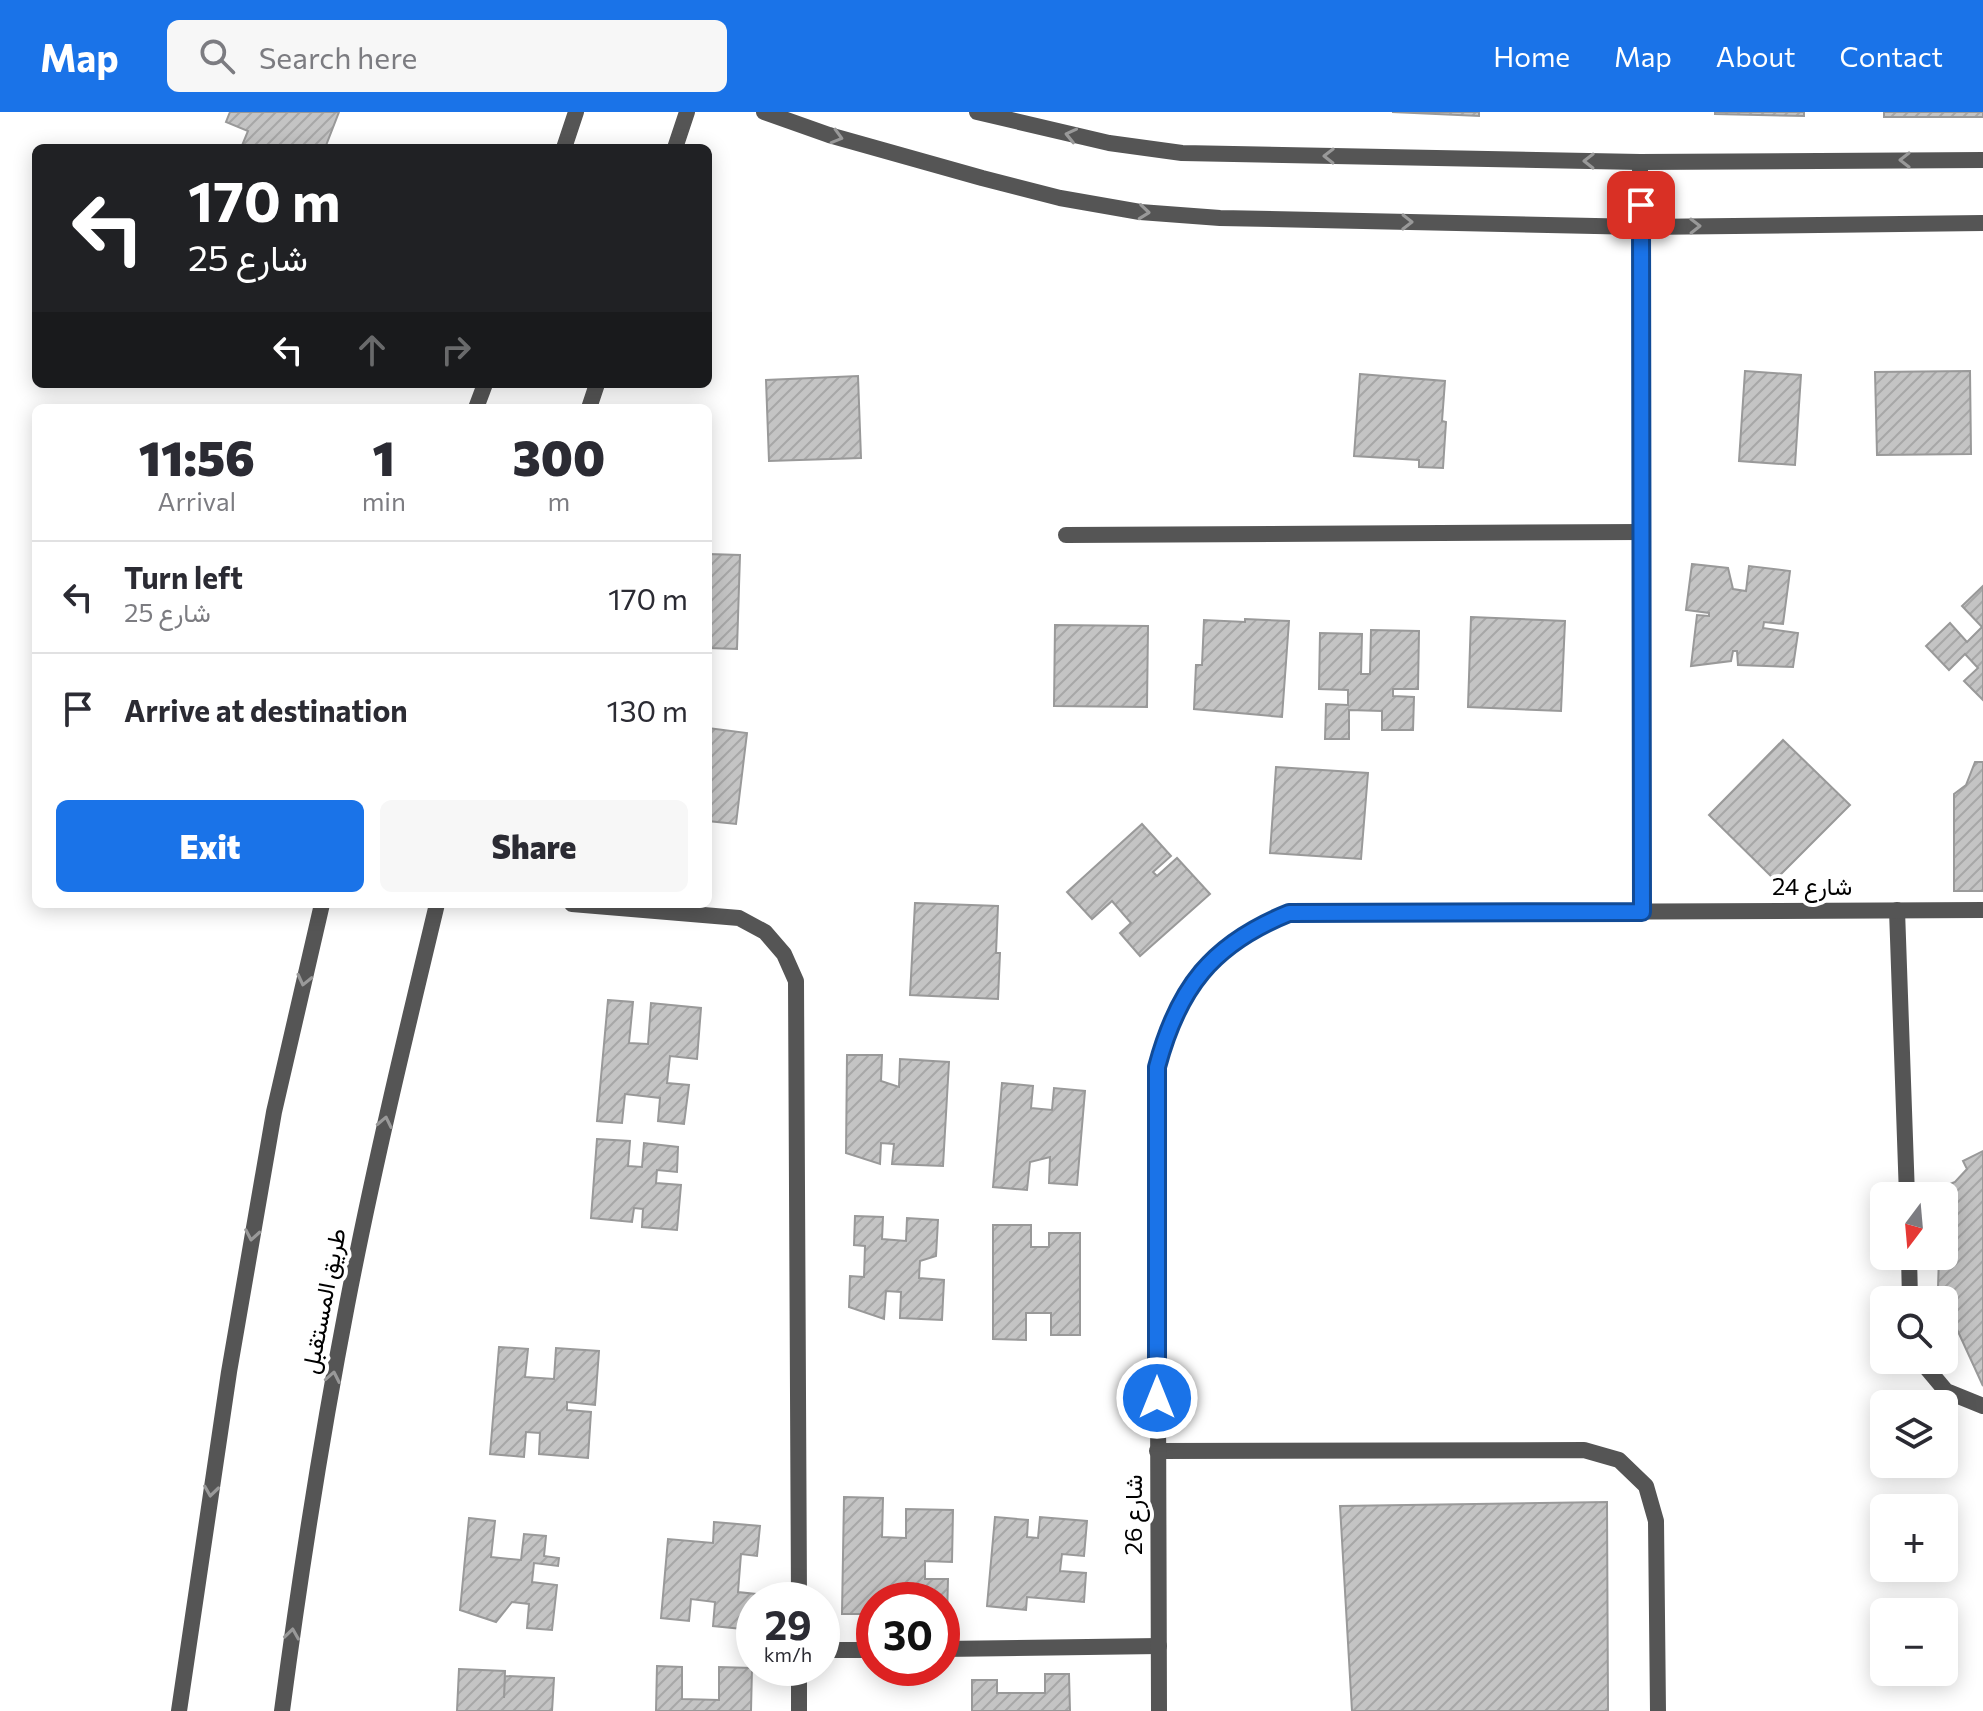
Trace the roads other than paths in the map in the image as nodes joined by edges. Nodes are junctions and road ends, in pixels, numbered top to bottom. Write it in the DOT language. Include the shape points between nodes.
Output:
graph roads {
  1 [pos="576,112"];
  2 [pos="687,112"];
  3 [pos="764,112"];
  4 [pos="977,112"];
  5 [pos="565,144"];
  6 [pos="676,144"];
  7 [pos="1983,160"];
  8 [pos="1640,162"];
  9 [pos="1983,223"];
  10 [pos="1642,227"];
  11 [pos="1642,532"];
  12 [pos="1066,535"];
  13 [pos="321,908"];
  14 [pos="436,908"];
  15 [pos="620,908"];
  16 [pos="1897,910"];
  17 [pos="1983,910"];
  18 [pos="1642,912"];
  19 [pos="1907,1182"];
  20 [pos="1932,1374"];
  21 [pos="1983,1406"];
  22 [pos="1157,1451"];
  23 [pos="799,1582"];
  24 [pos="1159,1646"];
  25 [pos="960,1649"];
  26 [pos="799,1686"];
  27 [pos="179,1711"];
  28 [pos="282,1711"];
  29 [pos="799,1711"];
  30 [pos="1159,1711"];
  31 [pos="1658,1711"];
  1 -- 5 [label="street"];
  2 -- 6 [label="street"];
  3 -- 10 [label="street, one-way" via="982,178 1140,212"];
  8 -- 4 [label="street, one-way" via="1182,153 1109,143"];
  7 -- 8 [label="street, one-way"];
  8 -- 10 [label="street"];
  10 -- 9 [label="street, one-way"];
  10 -- 11 [label="street"];
  11 -- 12 [label="street"];
  11 -- 18 [label="street"];
  13 -- 27 [label="street, one-way" via="271,1128"];
  28 -- 14 [label="street, طريق المستقبل, one-way" via="347,1302"];
  15 -- 23 [label="street" via="739,918 765,932 784,954 796,981"];
  16 -- 17 [label="street, شارع 24"];
  16 -- 18 [label="street, شارع 24"];
  16 -- 19 [label="street"];
  18 -- 22 [label="street, شارع 26" via="1289,913 1241,937 1210,962 1167,1028 1157,1067"];
  20 -- 21 [label="street" via="1946,1391"];
  22 -- 24 [label="street, شارع 26"];
  22 -- 31 [label="street" via="1584,1450 1619,1460 1646,1486 1656,1521"];
  24 -- 25 [label="street"];
  24 -- 30 [label="street, شارع 26"];
  26 -- 29 [label="street"];
}
